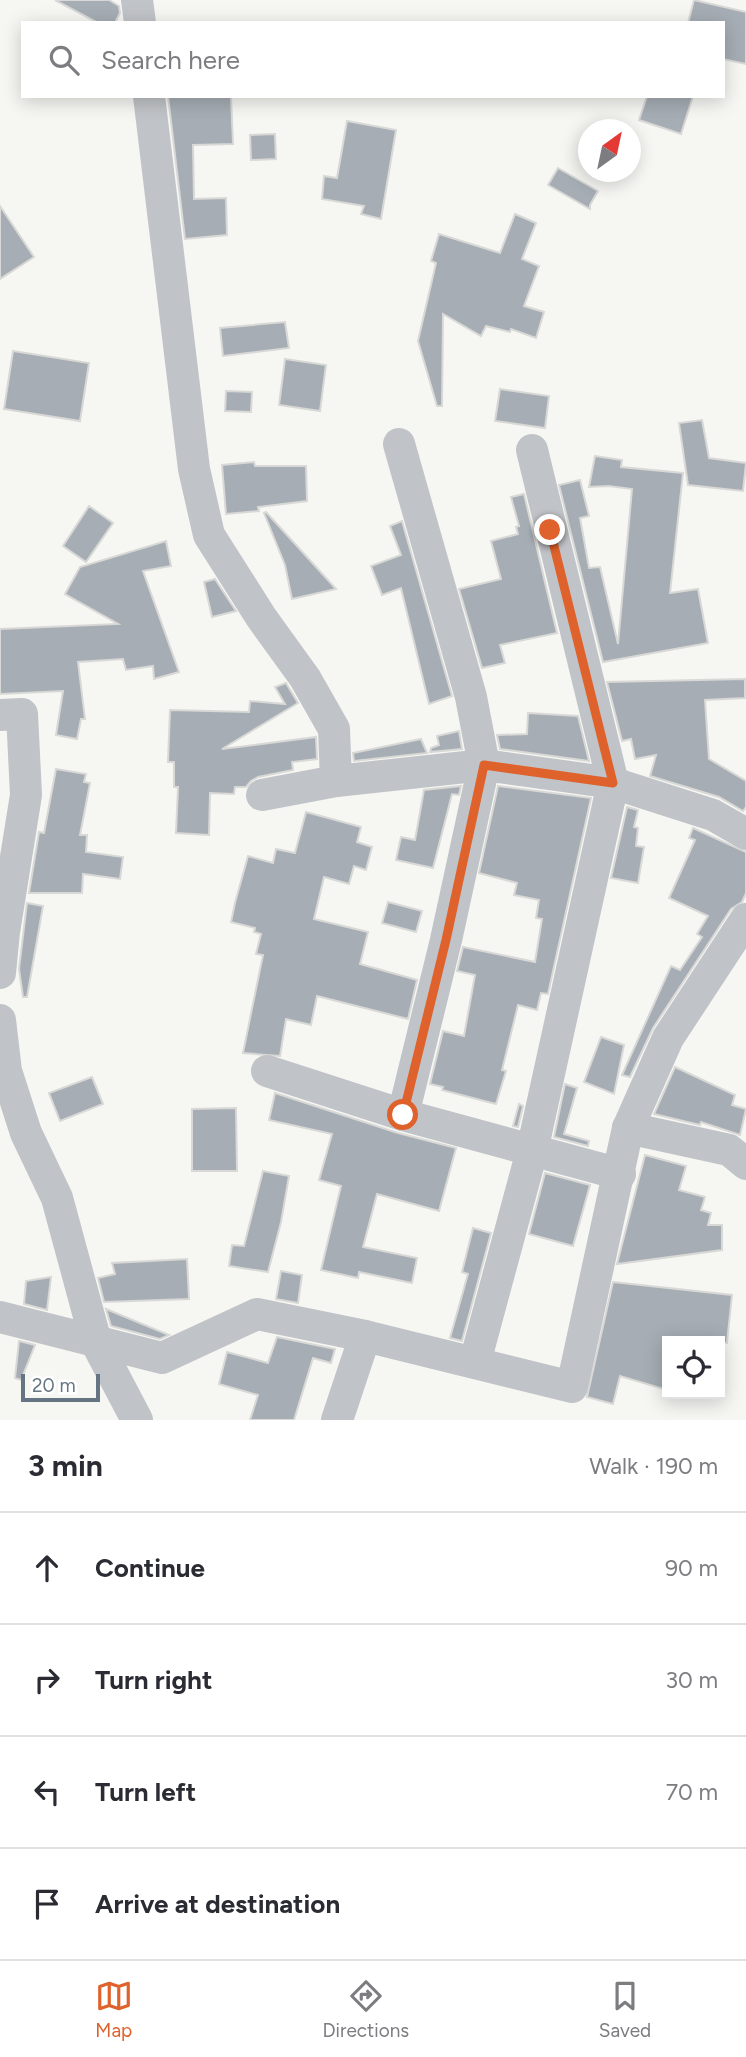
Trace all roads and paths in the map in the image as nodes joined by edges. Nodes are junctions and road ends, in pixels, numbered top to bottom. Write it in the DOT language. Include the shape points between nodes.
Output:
graph roads {
  1 [pos="137,0"];
  2 [pos="140,21"];
  3 [pos="149,98"];
  4 [pos="399,444"];
  5 [pos="532,450"];
  6 [pos="0,715"];
  7 [pos="484,765"];
  8 [pos="336,781"];
  9 [pos="613,783"];
  10 [pos="262,795"];
  11 [pos="746,834"];
  12 [pos="746,919"];
  13 [pos="0,973"];
  14 [pos="0,1020"];
  15 [pos="267,1071"];
  16 [pos="403,1115"];
  17 [pos="628,1128"];
  18 [pos="532,1152"];
  19 [pos="746,1164"];
  20 [pos="620,1174"];
  21 [pos="0,1317"];
  22 [pos="365,1336"];
  23 [pos="96,1342"];
  24 [pos="475,1362"];
  25 [pos="137,1420"];
  26 [pos="337,1420"];
  1 -- 2 [label="street"];
  3 -- 8 [label="street" via="194,469 209,535 334,729"];
  4 -- 7 [label="street" via="471,696"];
  5 -- 9 [label="street"];
  6 -- 13 [label="street" via="22,714 26,795"];
  7 -- 8 [label="street"];
  7 -- 9 [label="street"];
  7 -- 16 [label="street"];
  8 -- 10 [label="street"];
  9 -- 11 [label="street" via="713,815"];
  9 -- 18 [label="street"];
  12 -- 17 [label="street" via="668,1038"];
  14 -- 23 [label="street" via="6,1071 26,1133 57,1198"];
  15 -- 16 [label="street"];
  16 -- 18 [label="street"];
  17 -- 19 [label="street" via="729,1150"];
  17 -- 20 [label="street"];
  18 -- 20 [label="street"];
  18 -- 24 [label="street"];
  20 -- 24 [label="street" via="572,1387"];
  21 -- 23 [label="street"];
  22 -- 23 [label="street" via="257,1314 162,1358"];
  22 -- 24 [label="street"];
  22 -- 26 [label="street"];
  23 -- 25 [label="street"];
}
